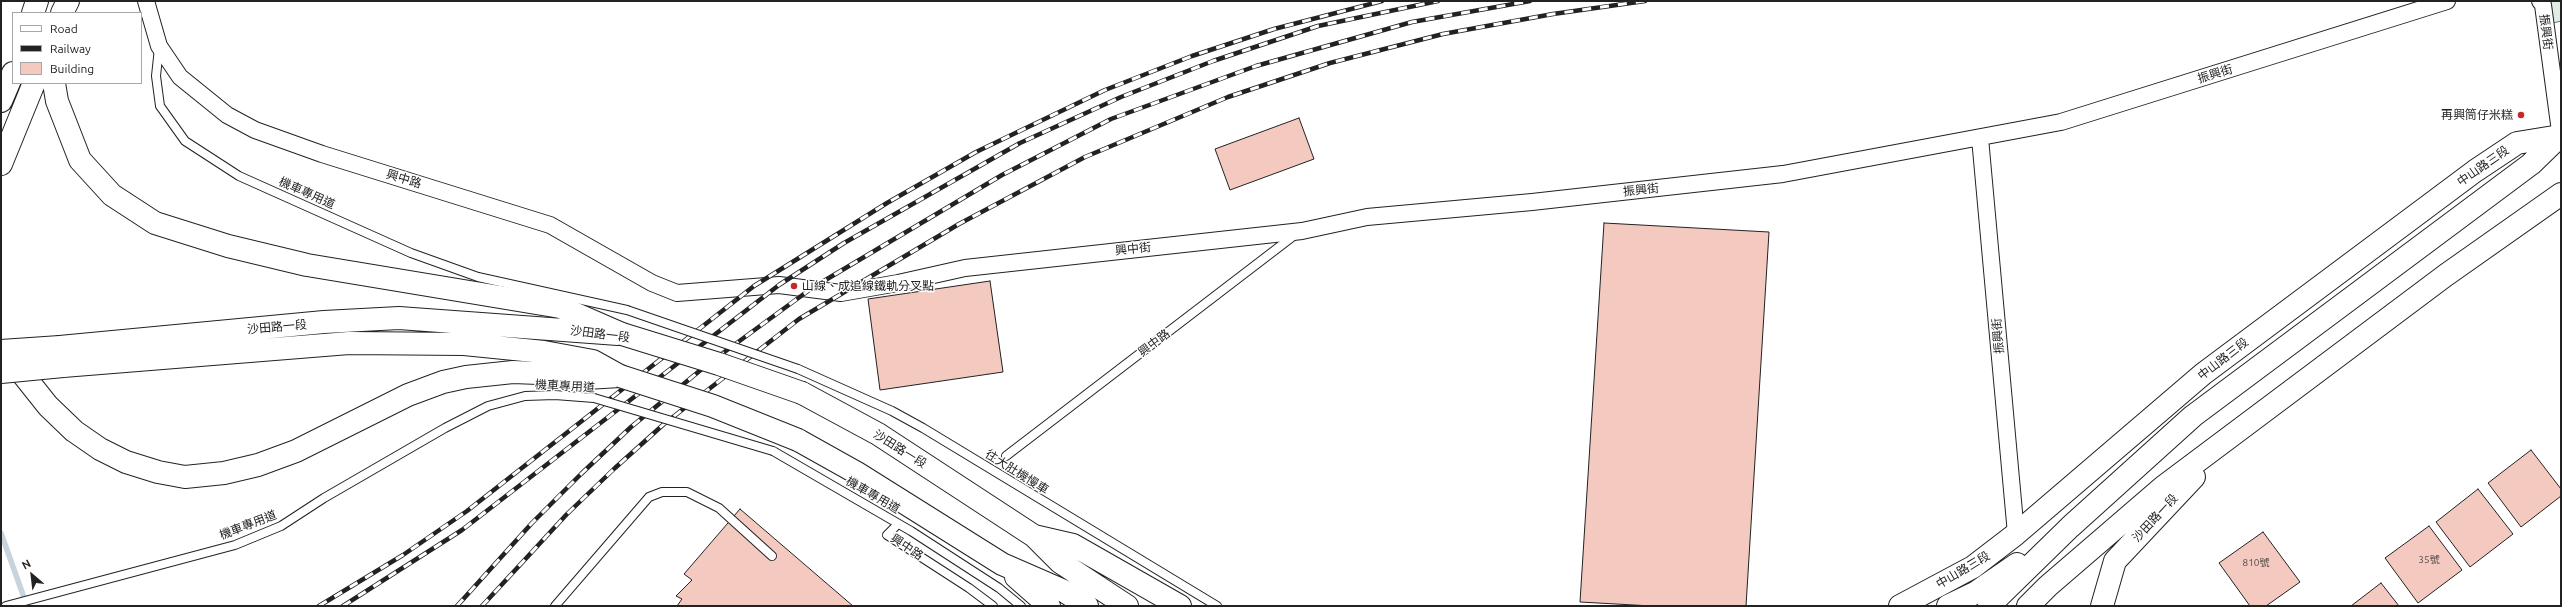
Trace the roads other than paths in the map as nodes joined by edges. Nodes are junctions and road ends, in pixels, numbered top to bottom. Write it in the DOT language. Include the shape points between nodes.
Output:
graph roads {
  1 [pos="37,1"];
  2 [pos="51,1"];
  3 [pos="68,1"];
  4 [pos="146,1"];
  5 [pos="2447,1"];
  6 [pos="2540,1"];
  7 [pos="33,12"];
  8 [pos="47,12"];
  9 [pos="62,12"];
  10 [pos="159,46"];
  11 [pos="34,84"];
  12 [pos="54,84"];
  13 [pos="2561,136"];
  14 [pos="1980,138"];
  15 [pos="1,164"];
  16 [pos="2561,194"];
  17 [pos="1302,230"];
  18 [pos="965,268"];
  19 [pos="622,334"];
  20 [pos="1,344"];
  21 [pos="1,351"];
  22 [pos="62,356"];
  23 [pos="798,369"];
  24 [pos="1,372"];
  25 [pos="620,376"];
  26 [pos="2227,441"];
  27 [pos="1006,456"];
  28 [pos="895,527"];
  29 [pos="2070,527"];
  30 [pos="2016,534"];
  31 [pos="1034,536"];
  32 [pos="772,556"];
  33 [pos="1002,564"];
  34 [pos="6,606"];
  35 [pos="555,606"];
  36 [pos="994,606"];
  37 [pos="1021,606"];
  38 [pos="1049,606"];
  39 [pos="1087,606"];
  40 [pos="1127,606"];
  41 [pos="1180,606"];
  42 [pos="1217,606"];
  43 [pos="1900,606"];
  44 [pos="1948,606"];
  45 [pos="1989,606"];
  46 [pos="2028,606"];
  47 [pos="2102,606"];
  1 -- 7 [label="main road"];
  2 -- 8 [label="main road"];
  3 -- 9 [label="main road"];
  4 -- 10 [label="street, 興中路"];
  5 -- 14 [label="street, 振興街" via="2061,122"];
  6 -- 13 [label="street, 振興街" via="2543,5"];
  10 -- 18 [label="street, 興中路" via="180,77 228,115 256,130 322,154 550,224 652,283 676,293 779,285 841,293"];
  10 -- 23 [label="lane, 機車專用道, bridge" via="156,76 160,106 185,141 239,176 412,253 478,277 627,310"];
  11 -- 15 [label="main road"];
  12 -- 19 [label="main road" via="57,101 80,160 112,195 155,223 228,246 307,265 560,308"];
  13 -- 29 [label="main road" via="2531,164 2193,416"];
  13 -- 30 [label="main road, 中山路三段" via="2517,142 2475,171 2203,374"];
  14 -- 17 [label="street, 振興街" via="1783,174 1532,202 1367,216"];
  14 -- 30 [label="street, 振興街"];
  16 -- 26 [label="main road" via="2440,279"];
  17 -- 18 [label="street, 興中街"];
  17 -- 27 [label="lane, 興中路"];
  19 -- 22 [label="main road, 沙田路一段" via="399,318"];
  19 -- 31 [label="main road, 沙田路一段, bridge" via="802,393 878,434"];
  20 -- 25 [label="main road" via="48,406 74,431 100,449 126,462 158,472 185,476 224,473 258,465 296,451 408,395 443,382 513,372 564,374 586,378"];
  21 -- 22 [label="main road, 沙田路一段, bridge"];
  22 -- 24 [label="main road, 沙田路一段, bridge"];
  22 -- 25 [label="main road, 沙田路一段" via="349,343 464,344 544,352 592,361"];
  23 -- 42 [label="lane, 往大肚機慢車" via="892,411 923,428"];
  25 -- 33 [label="main road, 沙田路一段, bridge" via="713,406 798,440 857,473"];
  26 -- 46 [label="main road" via="2163,487"];
  26 -- 47 [label="main road, 沙田路一段" via="2115,561"];
  28 -- 36 [label="lane, 興中路" via="887,535"];
  29 -- 44 [label="main road" via="1975,593"];
  29 -- 45 [label="main road"];
  30 -- 43 [label="main road, 中山路三段" via="1973,567"];
  31 -- 40 [label="main road, 沙田路一段" via="1060,562"];
  31 -- 41 [label="main road" via="1072,545"];
  32 -- 35 [label="lane" via="719,508 687,492 662,492 649,497"];
  33 -- 38 [label="main road, 沙田路一段"];
  33 -- 39 [label="main road, 沙田路一段" via="1064,591"];
  34 -- 37 [label="lane, 機車專用道, bridge" via="235,545 282,526 331,494 488,406 524,396 555,395 594,398 773,451 911,531"];
}
